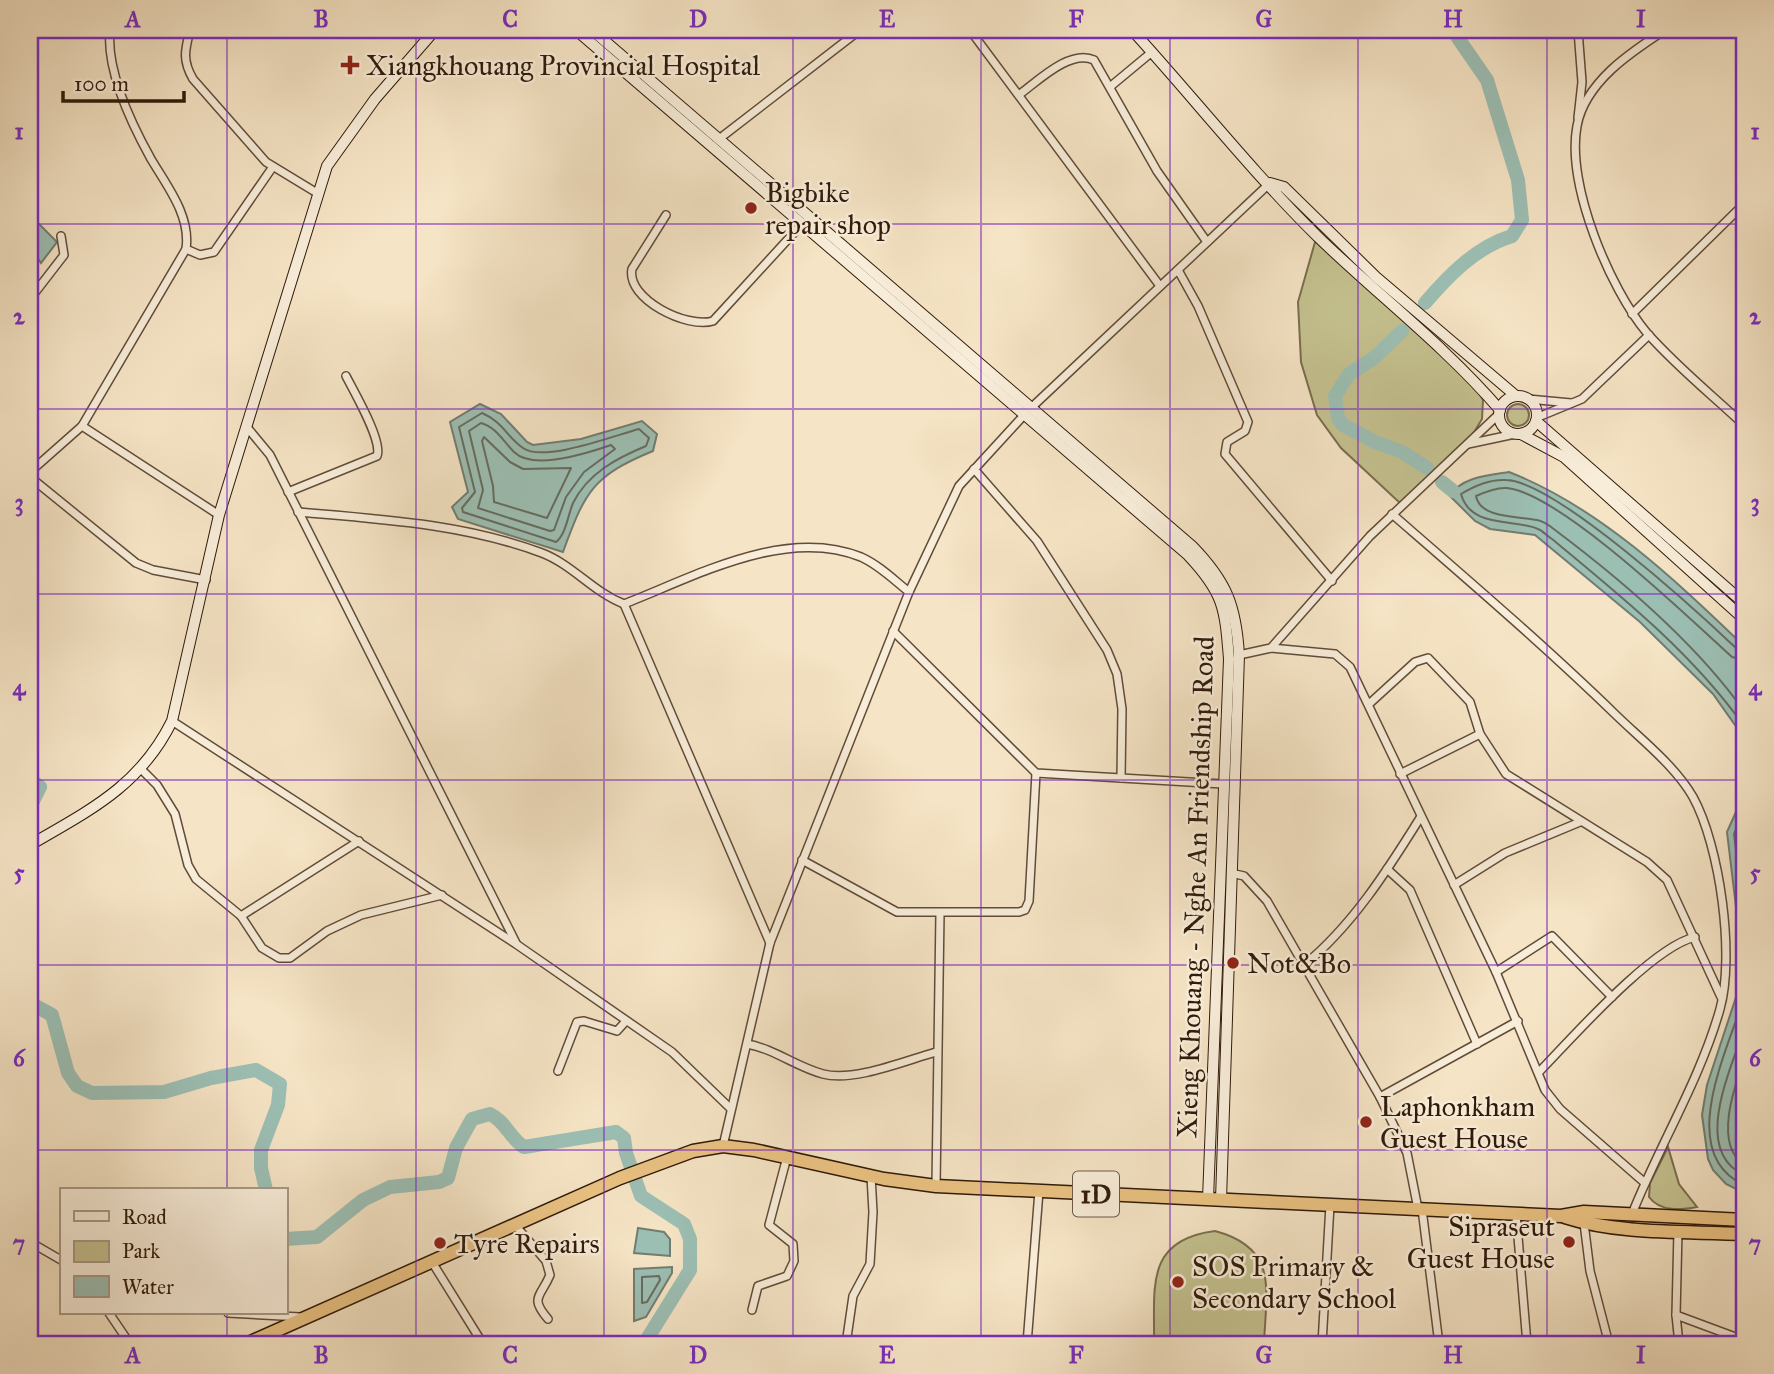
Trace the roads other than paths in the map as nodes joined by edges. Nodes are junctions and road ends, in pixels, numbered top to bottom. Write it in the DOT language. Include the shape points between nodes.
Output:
graph roads {
  1 [pos="110,30"];
  2 [pos="190,30"];
  3 [pos="435,30"];
  4 [pos="576,30"];
  5 [pos="592,30"];
  6 [pos="860,30"];
  7 [pos="970,30"];
  8 [pos="1132,30"];
  9 [pos="1578,30"];
  10 [pos="1665,30"];
  11 [pos="1152,52"];
  12 [pos="1111,86"];
  13 [pos="1020,94"];
  14 [pos="1577,125"];
  15 [pos="715,143"];
  16 [pos="272,168"];
  17 [pos="1270,183"];
  18 [pos="317,193"];
  19 [pos="1744,204"];
  20 [pos="666,215"];
  21 [pos="802,224"];
  22 [pos="61,236"];
  23 [pos="1208,242"];
  24 [pos="186,249"];
  25 [pos="1178,270"];
  26 [pos="1160,286"];
  27 [pos="30,299"];
  28 [pos="1632,314"];
  29 [pos="1649,335"];
  30 [pos="346,376"];
  31 [pos="1516,396"];
  32 [pos="1528,399"];
  33 [pos="1575,403"];
  34 [pos="1029,411"];
  35 [pos="1499,412"];
  36 [pos="1536,419"];
  37 [pos="1744,425"];
  38 [pos="82,426"];
  39 [pos="246,426"];
  40 [pos="1518,434"];
  41 [pos="1467,444"];
  42 [pos="974,469"];
  43 [pos="30,472"];
  44 [pos="30,477"];
  45 [pos="288,492"];
  46 [pos="298,512"];
  47 [pos="1392,514"];
  48 [pos="219,515"];
  49 [pos="206,579"];
  50 [pos="1332,581"];
  51 [pos="909,592"];
  52 [pos="1744,603"];
  53 [pos="624,604"];
  54 [pos="1744,618"];
  55 [pos="893,631"];
  56 [pos="1271,648"];
  57 [pos="1239,655"];
  58 [pos="1369,705"];
  59 [pos="172,721"];
  60 [pos="1480,734"];
  61 [pos="142,770"];
  62 [pos="1036,773"];
  63 [pos="1400,774"];
  64 [pos="1121,778"];
  65 [pos="1223,784"];
  66 [pos="1234,784"];
  67 [pos="1420,818"];
  68 [pos="1580,822"];
  69 [pos="359,841"];
  70 [pos="33,843"];
  71 [pos="802,860"];
  72 [pos="1387,869"];
  73 [pos="1231,873"];
  74 [pos="1454,885"];
  75 [pos="442,895"];
  76 [pos="940,913"];
  77 [pos="241,916"];
  78 [pos="1695,937"];
  79 [pos="770,943"];
  80 [pos="516,944"];
  81 [pos="1303,966"];
  82 [pos="1496,971"];
  83 [pos="1612,997"];
  84 [pos="1722,999"];
  85 [pos="626,1021"];
  86 [pos="1518,1021"];
  87 [pos="747,1044"];
  88 [pos="1477,1044"];
  89 [pos="936,1052"];
  90 [pos="558,1071"];
  91 [pos="1540,1072"];
  92 [pos="1380,1097"];
  93 [pos="730,1108"];
  94 [pos="723,1146"];
  95 [pos="787,1157"];
  96 [pos="870,1176"];
  97 [pos="1644,1183"];
  98 [pos="936,1186"];
  99 [pos="1039,1191"];
  100 [pos="1215,1199"];
  101 [pos="1330,1205"];
  102 [pos="1420,1209"];
  103 [pos="1516,1213"];
  104 [pos="1632,1214"];
  105 [pos="1561,1216"];
  106 [pos="1744,1220"];
  107 [pos="1584,1223"];
  108 [pos="515,1224"];
  109 [pos="1678,1230"];
  110 [pos="1744,1234"];
  111 [pos="30,1242"];
  112 [pos="60,1259"];
  113 [pos="432,1262"];
  114 [pos="752,1310"];
  115 [pos="110,1314"];
  116 [pos="249,1314"];
  117 [pos="1676,1315"];
  118 [pos="311,1317"];
  119 [pos="548,1319"];
  120 [pos="1738,1338"];
  121 [pos="130,1344"];
  122 [pos="246,1344"];
  123 [pos="483,1344"];
  124 [pos="846,1344"];
  125 [pos="1027,1344"];
  126 [pos="1322,1344"];
  127 [pos="1439,1344"];
  128 [pos="1527,1344"];
  129 [pos="1609,1344"];
  130 [pos="1679,1344"];
  1 -- 24 [label="street" via="118,82 149,155 180,209"];
  2 -- 16 [label="street" via="183,55 193,79"];
  3 -- 18 [label="street" via="339,146"];
  4 -- 15 [label="street, Xieng Khouang - Nghe An Friendship Road"];
  5 -- 15 [label="street, Xieng Khouang - Nghe An Friendship Road"];
  6 -- 15 [label="street"];
  7 -- 13 [label="street"];
  8 -- 11 [label="street"];
  9 -- 14 [label="street" via="1582,82"];
  10 -- 14 [label="street" via="1601,80"];
  11 -- 12 [label="street"];
  11 -- 17 [label="street"];
  12 -- 13 [label="street" via="1100,65 1087,57 1067,62"];
  12 -- 23 [label="street" via="1157,172"];
  13 -- 26 [label="street"];
  14 -- 28 [label="street" via="1578,185 1586,214"];
  15 -- 21 [label="street, Xieng Khouang - Nghe An Friendship Road"];
  15 -- 34 [label="street, Xieng Khouang - Nghe An Friendship Road"];
  16 -- 18 [label="street"];
  16 -- 24 [label="street" via="214,252 200,255"];
  17 -- 23 [label="street"];
  17 -- 31 [label="street" via="1284,187 1376,277"];
  17 -- 35 [label="street" via="1334,252 1464,368"];
  18 -- 39 [label="street"];
  19 -- 28 [label="street"];
  20 -- 21 [label="street" via="630,279 637,292 667,313 704,324 713,321"];
  21 -- 34 [label="street, Xieng Khouang - Nghe An Friendship Road"];
  22 -- 27 [label="street" via="64,255"];
  23 -- 25 [label="street"];
  24 -- 38 [label="street"];
  25 -- 26 [label="street"];
  25 -- 50 [label="street" via="1248,422 1245,431 1227,442 1225,454"];
  26 -- 34 [label="street"];
  28 -- 29 [label="street"];
  29 -- 33 [label="street"];
  29 -- 37 [label="street"];
  30 -- 45 [label="street" via="376,437 377,456"];
  31 -- 32 [label="street"];
  31 -- 35 [label="street"];
  32 -- 33 [label="street"];
  32 -- 36 [label="street" via="1535,407"];
  33 -- 36 [label="street"];
  34 -- 42 [label="street"];
  34 -- 57 [label="street, Xieng Khouang - Nghe An Friendship Road" via="1213,568 1237,618"];
  34 -- 65 [label="street, Xieng Khouang - Nghe An Friendship Road" via="1188,555 1221,599 1229,659"];
  35 -- 40 [label="street" via="1505,429"];
  35 -- 41 [label="street"];
  36 -- 40 [label="street" via="1530,429"];
  36 -- 52 [label="street"];
  38 -- 43 [label="street"];
  38 -- 48 [label="street"];
  39 -- 45 [label="street" via="265,447"];
  39 -- 48 [label="street"];
  40 -- 41 [label="street"];
  40 -- 54 [label="street" via="1564,457"];
  41 -- 47 [label="street"];
  42 -- 51 [label="street" via="960,486"];
  42 -- 64 [label="street" via="1037,541 1107,650 1117,674 1122,709"];
  44 -- 49 [label="street" via="136,563"];
  45 -- 46 [label="street"];
  46 -- 53 [label="street" via="446,528 541,552 567,565 605,597"];
  46 -- 80 [label="street"];
  47 -- 50 [label="street"];
  47 -- 84 [label="street" via="1555,655 1692,794 1705,821 1723,905"];
  48 -- 49 [label="street"];
  49 -- 59 [label="street"];
  50 -- 56 [label="street"];
  51 -- 53 [label="street" via="860,557 821,548 774,551 721,566"];
  51 -- 55 [label="street"];
  53 -- 79 [label="street"];
  55 -- 62 [label="street"];
  55 -- 71 [label="street"];
  56 -- 57 [label="street"];
  56 -- 58 [label="street" via="1335,654 1350,667"];
  57 -- 66 [label="street, Xieng Khouang - Nghe An Friendship Road"];
  58 -- 60 [label="street" via="1416,662 1428,658 1470,702"];
  58 -- 63 [label="street"];
  59 -- 61 [label="street"];
  59 -- 69 [label="street"];
  60 -- 63 [label="street"];
  60 -- 68 [label="street" via="1506,774"];
  61 -- 70 [label="street" via="118,792"];
  61 -- 77 [label="street" via="175,814 196,879"];
  62 -- 64 [label="street"];
  62 -- 76 [label="street" via="1025,910"];
  63 -- 67 [label="street"];
  64 -- 65 [label="street"];
  65 -- 66 [label="street"];
  65 -- 100 [label="street, Xieng Khouang - Nghe An Friendship Road"];
  66 -- 73 [label="street, Xieng Khouang - Nghe An Friendship Road"];
  67 -- 72 [label="street"];
  67 -- 74 [label="street"];
  68 -- 74 [label="street" via="1504,853"];
  68 -- 78 [label="street" via="1658,870"];
  69 -- 75 [label="street"];
  69 -- 77 [label="street"];
  71 -- 76 [label="street" via="897,912"];
  71 -- 79 [label="street"];
  72 -- 81 [label="street" via="1330,944"];
  72 -- 88 [label="street" via="1409,890"];
  73 -- 81 [label="street" via="1244,876 1267,901"];
  73 -- 100 [label="street, Xieng Khouang - Nghe An Friendship Road"];
  74 -- 82 [label="street"];
  75 -- 77 [label="street" via="345,922 285,959 262,948"];
  75 -- 80 [label="street"];
  76 -- 89 [label="street"];
  78 -- 83 [label="street" via="1678,941"];
  78 -- 84 [label="street"];
  79 -- 87 [label="street"];
  80 -- 85 [label="street"];
  81 -- 92 [label="street"];
  82 -- 83 [label="street" via="1552,936"];
  82 -- 86 [label="street"];
  83 -- 91 [label="street"];
  84 -- 97 [label="street" via="1707,1047"];
  85 -- 90 [label="street" via="617,1031 578,1022"];
  85 -- 93 [label="street" via="672,1052"];
  86 -- 88 [label="street"];
  86 -- 91 [label="street"];
  87 -- 89 [label="street" via="844,1077"];
  87 -- 93 [label="street"];
  88 -- 92 [label="street"];
  89 -- 98 [label="street"];
  91 -- 97 [label="street" via="1545,1090 1560,1109"];
  92 -- 102 [label="street" via="1407,1153"];
  93 -- 94 [label="street"];
  94 -- 95 [label="highway, 1D"];
  94 -- 108 [label="highway, 1D" via="693,1151 620,1178"];
  95 -- 96 [label="highway, 1D"];
  95 -- 114 [label="street" via="769,1225 793,1244 794,1261 787,1276 758,1286"];
  96 -- 98 [label="highway, 1D"];
  96 -- 124 [label="street" via="870,1264 853,1296"];
  97 -- 104 [label="street"];
  98 -- 99 [label="highway, 1D"];
  99 -- 100 [label="highway, 1D"];
  99 -- 125 [label="street"];
  100 -- 101 [label="highway, 1D"];
  101 -- 102 [label="highway, 1D"];
  101 -- 126 [label="street"];
  102 -- 103 [label="highway, 1D"];
  102 -- 127 [label="street"];
  103 -- 105 [label="highway, 1D"];
  103 -- 128 [label="street"];
  104 -- 105 [label="highway, 1D"];
  104 -- 106 [label="highway, 1D"];
  105 -- 107 [label="highway, 1D"];
  107 -- 109 [label="highway, 1D"];
  107 -- 129 [label="street" via="1590,1270"];
  108 -- 113 [label="highway, 1D"];
  108 -- 119 [label="street" via="546,1261 550,1275 537,1295 538,1307"];
  109 -- 110 [label="highway, 1D"];
  109 -- 117 [label="street"];
  111 -- 112 [label="street"];
  113 -- 118 [label="highway, 1D"];
  113 -- 123 [label="street"];
  115 -- 121 [label="street"];
  116 -- 118 [label="street"];
  117 -- 120 [label="street"];
  117 -- 130 [label="street"];
  118 -- 122 [label="highway, 1D"];
}
